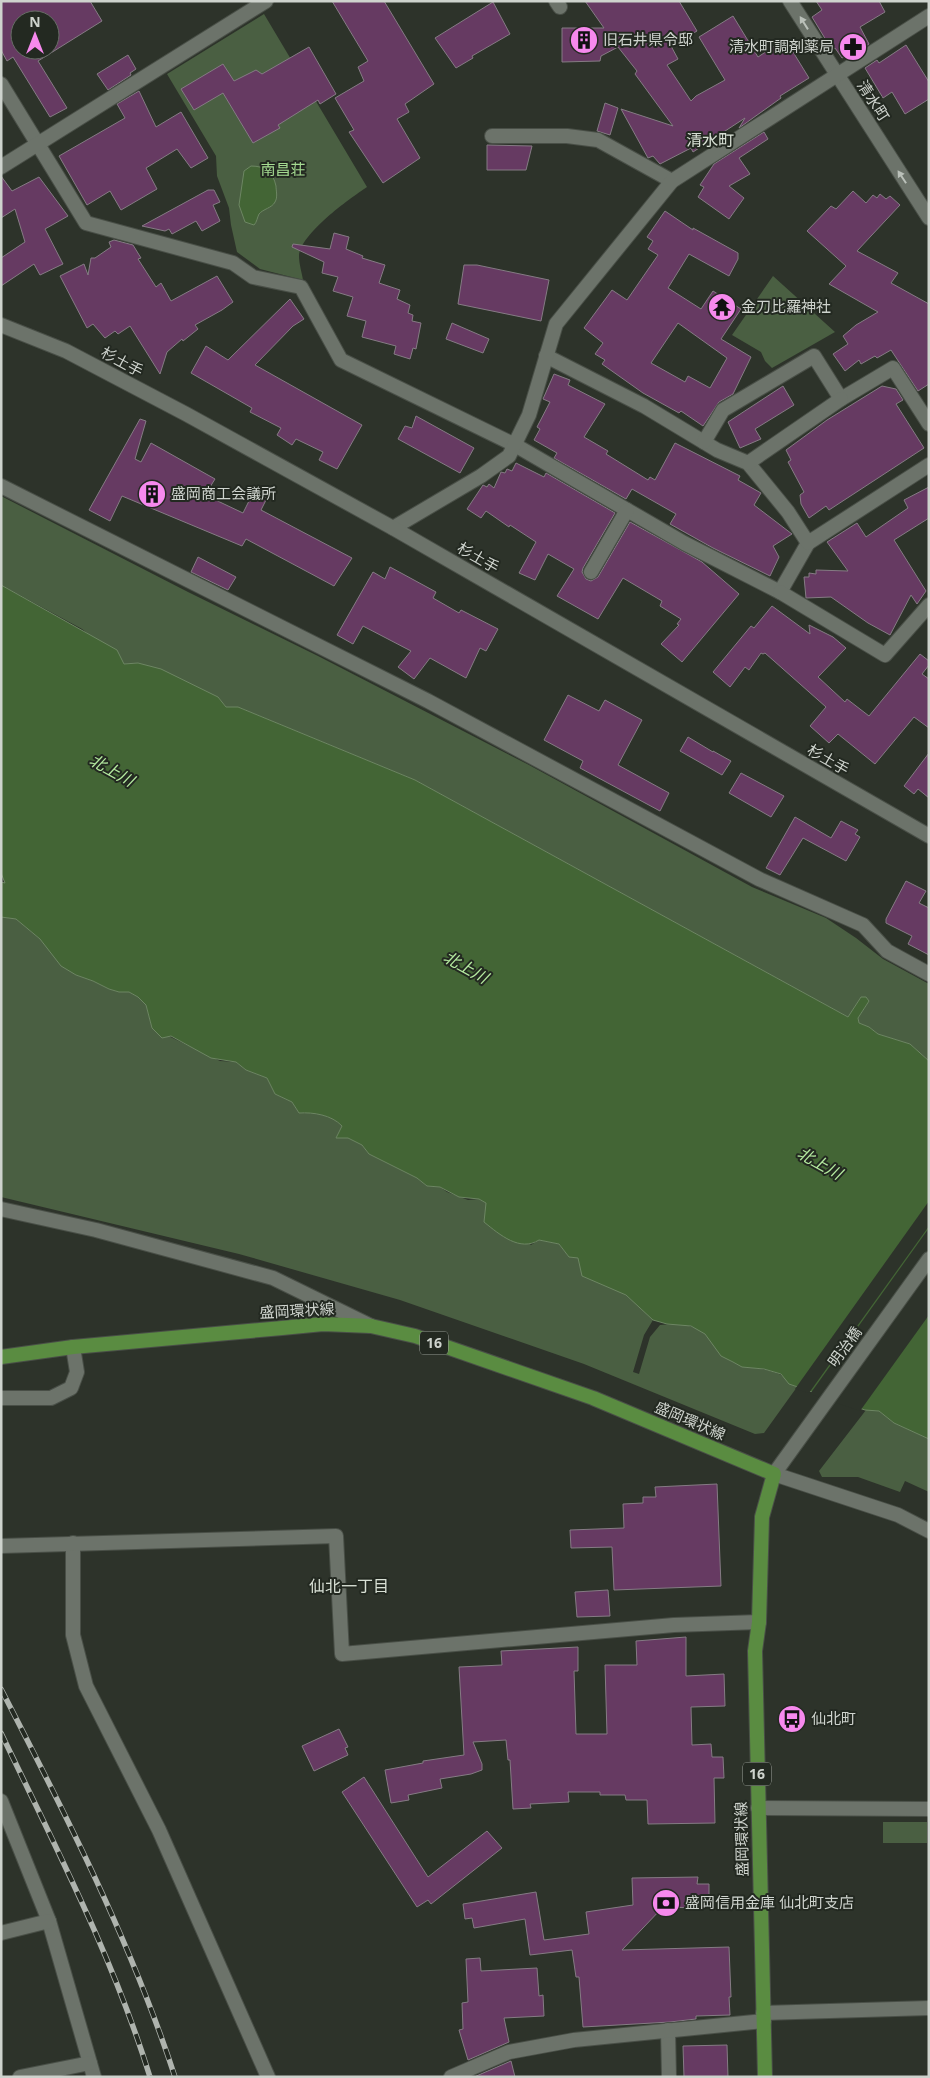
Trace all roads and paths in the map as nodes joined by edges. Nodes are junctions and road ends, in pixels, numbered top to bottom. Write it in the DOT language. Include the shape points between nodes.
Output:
graph roads {
  1 [pos="266,1"];
  2 [pos="790,1"];
  3 [pos="929,16"];
  4 [pos="836,74"];
  5 [pos="1,84"];
  6 [pos="492,136"];
  7 [pos="37,145"];
  8 [pos="1,167"];
  9 [pos="672,181"];
  10 [pos="929,218"];
  11 [pos="1,325"];
  12 [pos="546,356"];
  13 [pos="841,399"];
  14 [pos="929,424"];
  15 [pos="704,442"];
  16 [pos="515,445"];
  17 [pos="748,463"];
  18 [pos="929,465"];
  19 [pos="1,486"];
  20 [pos="626,510"];
  21 [pos="394,528"];
  22 [pos="808,542"];
  23 [pos="591,572"];
  24 [pos="780,592"];
  25 [pos="929,605"];
  26 [pos="929,836"];
  27 [pos="929,974"];
  28 [pos="1,1209"];
  29 [pos="929,1259"];
  30 [pos="371,1326"];
  31 [pos="73,1347"];
  32 [pos="1,1356"];
  33 [pos="1,1398"];
  34 [pos="774,1474"];
  35 [pos="929,1531"];
  36 [pos="72,1543"];
  37 [pos="1,1546"];
  38 [pos="759,1622"];
  39 [pos="1,1801"];
  40 [pos="758,1808"];
  41 [pos="929,1809"];
  42 [pos="49,1921"];
  43 [pos="1,1932"];
  44 [pos="929,2008"];
  45 [pos="764,2017"];
  46 [pos="668,2030"];
  47 [pos="92,2070"];
  48 [pos="20,2077"];
  49 [pos="268,2077"];
  50 [pos="451,2077"];
  51 [pos="670,2077"];
  52 [pos="765,2077"];
  1 -- 7 [label="street"];
  4 -- 2 [label="street, 清水町, one-way"];
  3 -- 4 [label="street"];
  4 -- 9 [label="street"];
  10 -- 4 [label="street, 清水町, one-way"];
  5 -- 7 [label="street"];
  6 -- 9 [label="street" via="567,136 598,140"];
  7 -- 8 [label="street"];
  7 -- 16 [label="street" via="86,223 233,263 253,277 301,287 341,360"];
  9 -- 12 [label="street" via="556,324"];
  11 -- 21 [label="street, 杉土手" via="66,351"];
  12 -- 15 [label="street" via="644,406"];
  12 -- 16 [label="street" via="529,415"];
  13 -- 14 [label="street" via="893,368"];
  13 -- 15 [label="street" via="814,356 723,410"];
  13 -- 17 [label="street"];
  15 -- 17 [label="street"];
  16 -- 20 [label="street"];
  16 -- 21 [label="street" via="509,456 481,476"];
  17 -- 22 [label="street"];
  18 -- 22 [label="street"];
  19 -- 27 [label="street" via="428,701 759,879 863,925 887,951"];
  20 -- 23 [label="street"];
  20 -- 24 [label="street"];
  21 -- 26 [label="street, 杉土手"];
  22 -- 24 [label="street"];
  24 -- 25 [label="street" via="885,655"];
  28 -- 30 [label="street" via="96,1230 273,1278"];
  29 -- 34 [label="street, 明治橋"];
  30 -- 31 [label="main road, 盛岡環状線 / 16" via="323,1324"];
  30 -- 34 [label="main road, 盛岡環状線 / 16" via="415,1336 593,1398"];
  31 -- 32 [label="main road, 盛岡環状線 / 16"];
  31 -- 33 [label="street" via="77,1372 71,1388 51,1398"];
  34 -- 35 [label="street" via="898,1515"];
  34 -- 38 [label="main road, 盛岡環状線 / 16" via="762,1517"];
  36 -- 37 [label="street"];
  36 -- 38 [label="street" via="336,1536 342,1654 664,1626"];
  36 -- 49 [label="street" via="72,1635 86,1686 159,1830"];
  38 -- 40 [label="main road, 盛岡環状線 / 16" via="755,1651"];
  39 -- 42 [label="street"];
  40 -- 41 [label="street"];
  40 -- 45 [label="main road, 盛岡環状線 / 16"];
  42 -- 43 [label="street"];
  42 -- 47 [label="street"];
  44 -- 45 [label="street"];
  45 -- 46 [label="street"];
  45 -- 52 [label="main road, 盛岡環状線 / 16"];
  46 -- 50 [label="street" via="574,2040 509,2052"];
  46 -- 51 [label="street"];
  47 -- 48 [label="street"];
}
